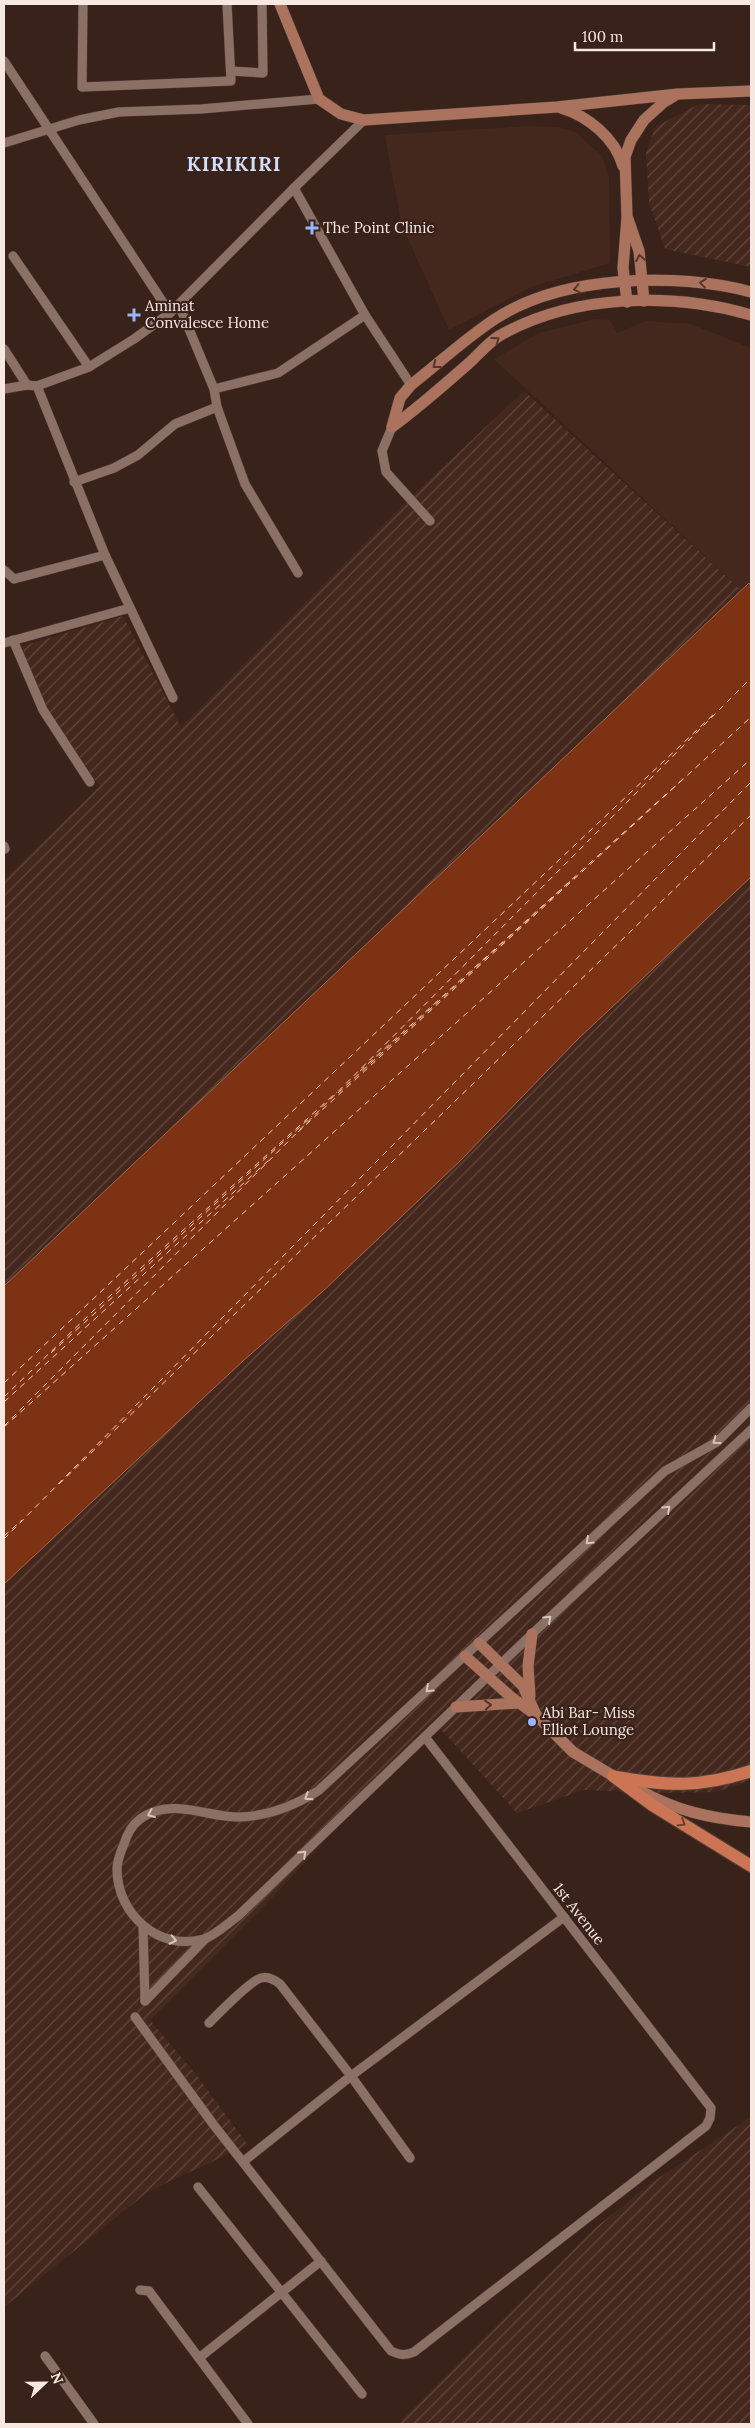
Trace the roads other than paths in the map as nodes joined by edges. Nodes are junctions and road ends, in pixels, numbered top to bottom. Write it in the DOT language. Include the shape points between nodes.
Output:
graph roads {
  1 [pos="83,4"];
  2 [pos="227,4"];
  3 [pos="262,4"];
  4 [pos="280,4"];
  5 [pos="4,61"];
  6 [pos="231,71"];
  7 [pos="751,91"];
  8 [pos="678,94"];
  9 [pos="319,99"];
  10 [pos="557,107"];
  11 [pos="364,120"];
  12 [pos="49,128"];
  13 [pos="4,143"];
  14 [pos="624,169"];
  15 [pos="294,188"];
  16 [pos="627,217"];
  17 [pos="13,256"];
  18 [pos="625,281"];
  19 [pos="642,281"];
  20 [pos="751,292"];
  21 [pos="644,301"];
  22 [pos="627,302"];
  23 [pos="179,305"];
  24 [pos="170,313"];
  25 [pos="365,315"];
  26 [pos="751,315"];
  27 [pos="4,349"];
  28 [pos="89,367"];
  29 [pos="411,385"];
  30 [pos="32,386"];
  31 [pos="4,389"];
  32 [pos="214,389"];
  33 [pos="217,407"];
  34 [pos="392,427"];
  35 [pos="74,482"];
  36 [pos="430,521"];
  37 [pos="105,555"];
  38 [pos="4,570"];
  39 [pos="298,573"];
  40 [pos="130,608"];
  41 [pos="13,640"];
  42 [pos="4,643"];
  43 [pos="173,698"];
  44 [pos="90,782"];
  45 [pos="751,1408"];
  46 [pos="751,1430"];
  47 [pos="532,1634"];
  48 [pos="479,1643"];
  49 [pos="465,1656"];
  50 [pos="500,1665"];
  51 [pos="488,1677"];
  52 [pos="525,1700"];
  53 [pos="456,1707"];
  54 [pos="425,1737"];
  55 [pos="751,1771"];
  56 [pos="613,1776"];
  57 [pos="751,1822"];
  58 [pos="751,1866"];
  59 [pos="564,1917"];
  60 [pos="143,1926"];
  61 [pos="206,1938"];
  62 [pos="135,2017"];
  63 [pos="209,2023"];
  64 [pos="351,2076"];
  65 [pos="410,2158"];
  66 [pos="244,2161"];
  67 [pos="198,2187"];
  68 [pos="321,2261"];
  69 [pos="140,2290"];
  70 [pos="282,2291"];
  71 [pos="45,2356"];
  72 [pos="199,2358"];
  73 [pos="362,2394"];
  74 [pos="94,2424"];
  75 [pos="248,2424"];
  1 -- 6 [label="street" via="82,87 231,82"];
  2 -- 6 [label="street"];
  3 -- 6 [label="street" via="263,73"];
  4 -- 9 [label="main road"];
  5 -- 12 [label="street"];
  7 -- 8 [label="main road"];
  8 -- 10 [label="main road"];
  8 -- 14 [label="main road" via="644,120 629,145"];
  9 -- 11 [label="main road" via="341,114"];
  9 -- 12 [label="street" via="119,112"];
  10 -- 11 [label="main road"];
  10 -- 14 [label="main road" via="570,110 594,124 613,146"];
  11 -- 15 [label="street"];
  12 -- 13 [label="street"];
  12 -- 24 [label="street"];
  14 -- 16 [label="main road"];
  15 -- 23 [label="street"];
  15 -- 25 [label="street"];
  16 -- 18 [label="main road" via="623,252"];
  19 -- 16 [label="main road, one-way" via="635,237"];
  17 -- 28 [label="street"];
  18 -- 19 [label="main road"];
  18 -- 22 [label="main road"];
  18 -- 29 [label="main road, one-way" via="557,293 496,318"];
  20 -- 19 [label="main road, one-way" via="706,282"];
  19 -- 21 [label="main road"];
  21 -- 22 [label="main road"];
  21 -- 26 [label="main road" via="696,304"];
  34 -- 22 [label="main road, one-way" via="498,337 557,313"];
  23 -- 24 [label="street"];
  23 -- 32 [label="street"];
  24 -- 28 [label="street"];
  25 -- 29 [label="street"];
  25 -- 32 [label="street" via="278,373"];
  27 -- 30 [label="street"];
  28 -- 30 [label="street"];
  29 -- 34 [label="main road" via="400,398"];
  30 -- 31 [label="street"];
  30 -- 35 [label="street"];
  32 -- 33 [label="street"];
  33 -- 35 [label="street" via="175,424 138,455 114,468"];
  33 -- 39 [label="street" via="244,484"];
  34 -- 36 [label="street" via="382,451 386,472"];
  35 -- 37 [label="street"];
  37 -- 38 [label="street" via="14,579"];
  37 -- 40 [label="street"];
  40 -- 41 [label="street"];
  40 -- 43 [label="street"];
  41 -- 42 [label="street"];
  41 -- 44 [label="street" via="43,710"];
  45 -- 48 [label="street, one-way" via="717,1442 665,1471"];
  47 -- 46 [label="street, one-way"];
  47 -- 50 [label="street"];
  47 -- 52 [label="main road"];
  48 -- 49 [label="street"];
  48 -- 50 [label="main road"];
  49 -- 51 [label="main road"];
  49 -- 60 [label="street, one-way" via="318,1790 299,1803 265,1815 238,1817 175,1808 159,1810 141,1818 128,1831 116,1868 120,1892 132,1916"];
  50 -- 51 [label="street"];
  50 -- 52 [label="main road" via="523,1686"];
  51 -- 52 [label="main road"];
  51 -- 53 [label="street"];
  53 -- 52 [label="main road, one-way"];
  52 -- 56 [label="main road" via="573,1752"];
  53 -- 54 [label="street"];
  54 -- 59 [label="street, 1st Avenue"];
  61 -- 54 [label="street, one-way" via="238,1916"];
  55 -- 56 [label="main road" via="698,1785 668,1785"];
  56 -- 57 [label="main road" via="668,1806 713,1819"];
  56 -- 58 [label="main road, one-way" via="652,1805"];
  59 -- 64 [label="street"];
  59 -- 68 [label="street, 1st Avenue" via="711,2108 706,2126 407,2356 391,2351"];
  60 -- 61 [label="street, one-way" via="176,1942"];
  60 -- 61 [label="street" via="145,2001"];
  62 -- 66 [label="street"];
  63 -- 64 [label="street" via="253,1983 262,1977 273,1979"];
  64 -- 65 [label="street"];
  64 -- 66 [label="street"];
  66 -- 68 [label="street"];
  67 -- 70 [label="street"];
  68 -- 70 [label="street"];
  69 -- 72 [label="street" via="149,2291"];
  70 -- 72 [label="street"];
  70 -- 73 [label="street"];
  71 -- 74 [label="street"];
  72 -- 75 [label="street"];
}
